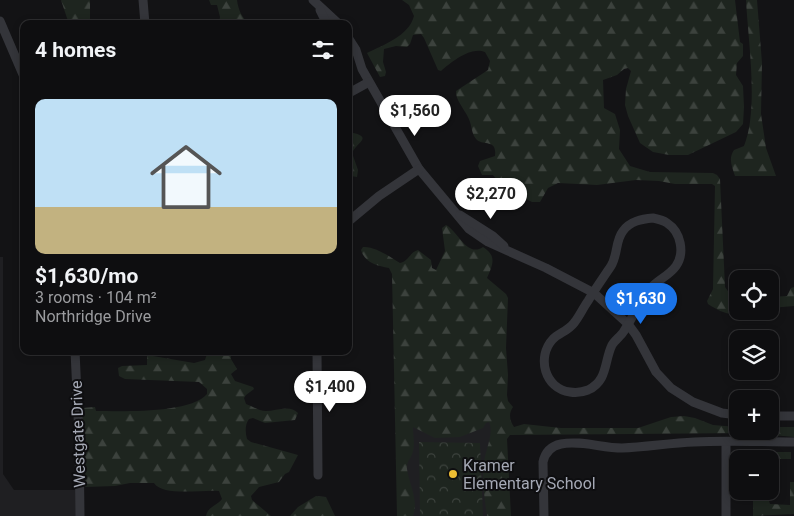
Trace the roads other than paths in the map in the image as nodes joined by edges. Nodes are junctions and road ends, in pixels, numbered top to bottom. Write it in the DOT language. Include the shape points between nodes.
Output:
graph roads {
  1 [pos="143,0"];
  2 [pos="315,2"];
  3 [pos="145,20"];
  4 [pos="325,20"];
  5 [pos="335,20"];
  6 [pos="0,21"];
  7 [pos="352,44"];
  8 [pos="352,57"];
  9 [pos="20,68"];
  10 [pos="362,69"];
  11 [pos="369,82"];
  12 [pos="352,91"];
  13 [pos="419,170"];
  14 [pos="352,218"];
  15 [pos="594,293"];
  16 [pos="628,324"];
  17 [pos="75,355"];
  18 [pos="317,355"];
  19 [pos="729,414"];
  20 [pos="779,416"];
  21 [pos="794,416"];
  22 [pos="726,442"];
  23 [pos="794,442"];
  24 [pos="318,475"];
  25 [pos="80,516"];
  26 [pos="544,516"];
  27 [pos="726,516"];
  1 -- 3 [label="street"];
  2 -- 4 [label="street"];
  2 -- 5 [label="street"];
  6 -- 9 [label="street"];
  7 -- 10 [label="street"];
  8 -- 10 [label="street"];
  10 -- 11 [label="street"];
  11 -- 12 [label="street"];
  11 -- 13 [label="street"];
  13 -- 14 [label="street"];
  13 -- 15 [label="street" via="468,229 488,242"];
  15 -- 16 [label="street"];
  15 -- 16 [label="street" via="573,324 547,348 545,372 551,382 570,392 583,392 597,385 613,344"];
  15 -- 16 [label="street" via="614,261 623,230 641,219 653,218 674,228 681,248 676,266 650,289"];
  16 -- 19 [label="street" via="656,372 671,388 693,402"];
  17 -- 25 [label="street, Westgate Drive"];
  18 -- 24 [label="street"];
  20 -- 21 [label="street"];
  22 -- 23 [label="street"];
  22 -- 26 [label="street" via="611,448 573,443 555,446 544,456 543,462"];
  22 -- 27 [label="street"];
}
